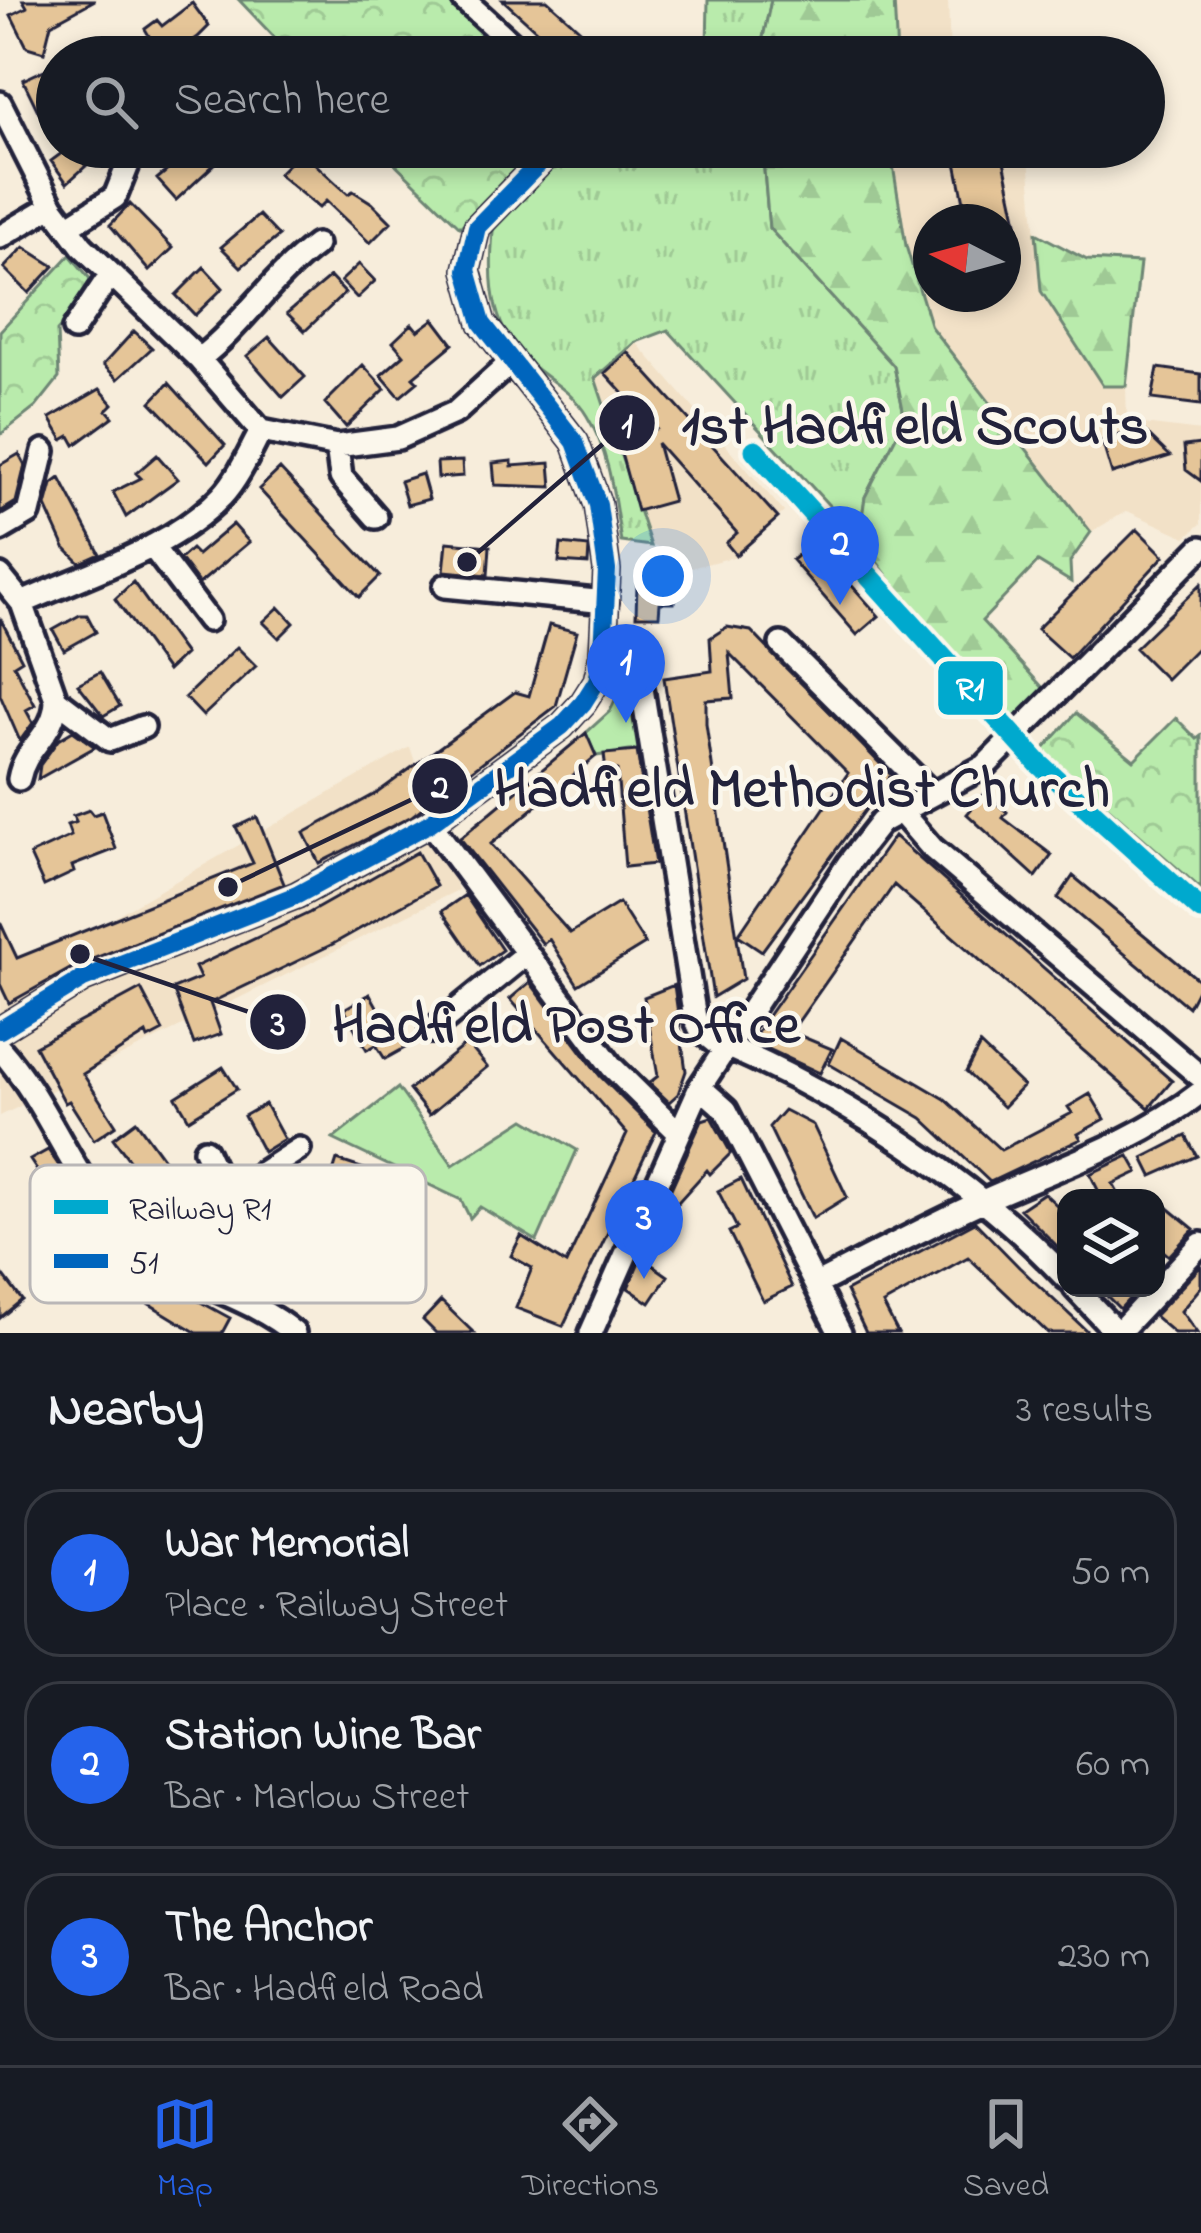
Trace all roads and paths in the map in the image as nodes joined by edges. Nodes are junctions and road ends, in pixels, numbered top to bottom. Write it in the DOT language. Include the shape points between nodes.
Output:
graph roads {
  1 [pos="464,0"];
  2 [pos="504,36"];
  3 [pos="0,103"];
  4 [pos="127,168"];
  5 [pos="534,168"];
  6 [pos="52,206"];
  7 [pos="69,226"];
  8 [pos="0,237"];
  9 [pos="316,245"];
  10 [pos="110,274"];
  11 [pos="74,329"];
  12 [pos="200,359"];
  13 [pos="509,364"];
  14 [pos="261,431"];
  15 [pos="337,446"];
  16 [pos="44,451"];
  17 [pos="376,517"];
  18 [pos="0,530"];
  19 [pos="152,546"];
  20 [pos="1201,548"];
  21 [pos="0,576"];
  22 [pos="445,586"];
  23 [pos="606,602"];
  24 [pos="22,603"];
  25 [pos="208,620"];
  26 [pos="781,644"];
  27 [pos="603,654"];
  28 [pos="56,699"];
  29 [pos="143,727"];
  30 [pos="19,779"];
  31 [pos="931,793"];
  32 [pos="899,810"];
  33 [pos="430,824"];
  34 [pos="526,954"];
  35 [pos="431,1031"];
  36 [pos="1,1032"];
  37 [pos="723,1046"];
  38 [pos="1201,1077"];
  39 [pos="700,1087"];
  40 [pos="1201,1092"];
  41 [pos="676,1131"];
  42 [pos="299,1149"];
  43 [pos="205,1150"];
  44 [pos="81,1165"];
  45 [pos="212,1165"];
  46 [pos="274,1165"];
  47 [pos="980,1202"];
  48 [pos="1201,1244"];
  49 [pos="1057,1270"];
  50 [pos="819,1283"];
  51 [pos="1084,1297"];
  52 [pos="240,1303"];
  53 [pos="294,1333"];
  54 [pos="590,1333"];
  55 [pos="841,1333"];
  56 [pos="1118,1333"];
  1 -- 2 [label="street"];
  3 -- 6 [label="street"];
  4 -- 7 [label="street" via="115,197"];
  5 -- 13 [label="street" via="477,226 468,251 474,305"];
  6 -- 7 [label="street"];
  6 -- 8 [label="street"];
  7 -- 10 [label="street"];
  9 -- 12 [label="street"];
  10 -- 11 [label="street"];
  10 -- 12 [label="street"];
  12 -- 14 [label="street"];
  13 -- 15 [label="street" via="429,428"];
  13 -- 23 [label="street" via="575,442 606,547"];
  14 -- 15 [label="street"];
  14 -- 19 [label="street" via="224,495"];
  15 -- 17 [label="street" via="341,477"];
  16 -- 18 [label="street" via="29,513"];
  19 -- 24 [label="street"];
  19 -- 25 [label="street"];
  20 -- 31 [label="street" via="985,766"];
  21 -- 24 [label="street"];
  22 -- 23 [label="street"];
  23 -- 27 [label="street"];
  24 -- 28 [label="street"];
  26 -- 31 [label="street"];
  27 -- 33 [label="street" via="597,681 562,726"];
  27 -- 37 [label="street" via="639,670 694,1018"];
  28 -- 29 [label="street" via="110,740"];
  28 -- 30 [label="street" via="52,728 29,750"];
  31 -- 32 [label="street"];
  32 -- 37 [label="street" via="848,864"];
  32 -- 38 [label="street" via="932,848"];
  33 -- 34 [label="street"];
  33 -- 36 [label="street" via="297,895 83,979"];
  34 -- 35 [label="street"];
  34 -- 41 [label="street" via="612,1067"];
  36 -- 44 [label="street"];
  37 -- 39 [label="street"];
  37 -- 47 [label="street" via="817,1090"];
  39 -- 41 [label="street"];
  39 -- 50 [label="street" via="726,1110"];
  40 -- 47 [label="street" via="1118,1142"];
  41 -- 54 [label="street"];
  42 -- 46 [label="street"];
  43 -- 45 [label="street"];
  47 -- 49 [label="street"];
  47 -- 50 [label="street"];
  48 -- 56 [label="street"];
  50 -- 55 [label="street"];
  51 -- 56 [label="street"];
  52 -- 53 [label="street"];
}
